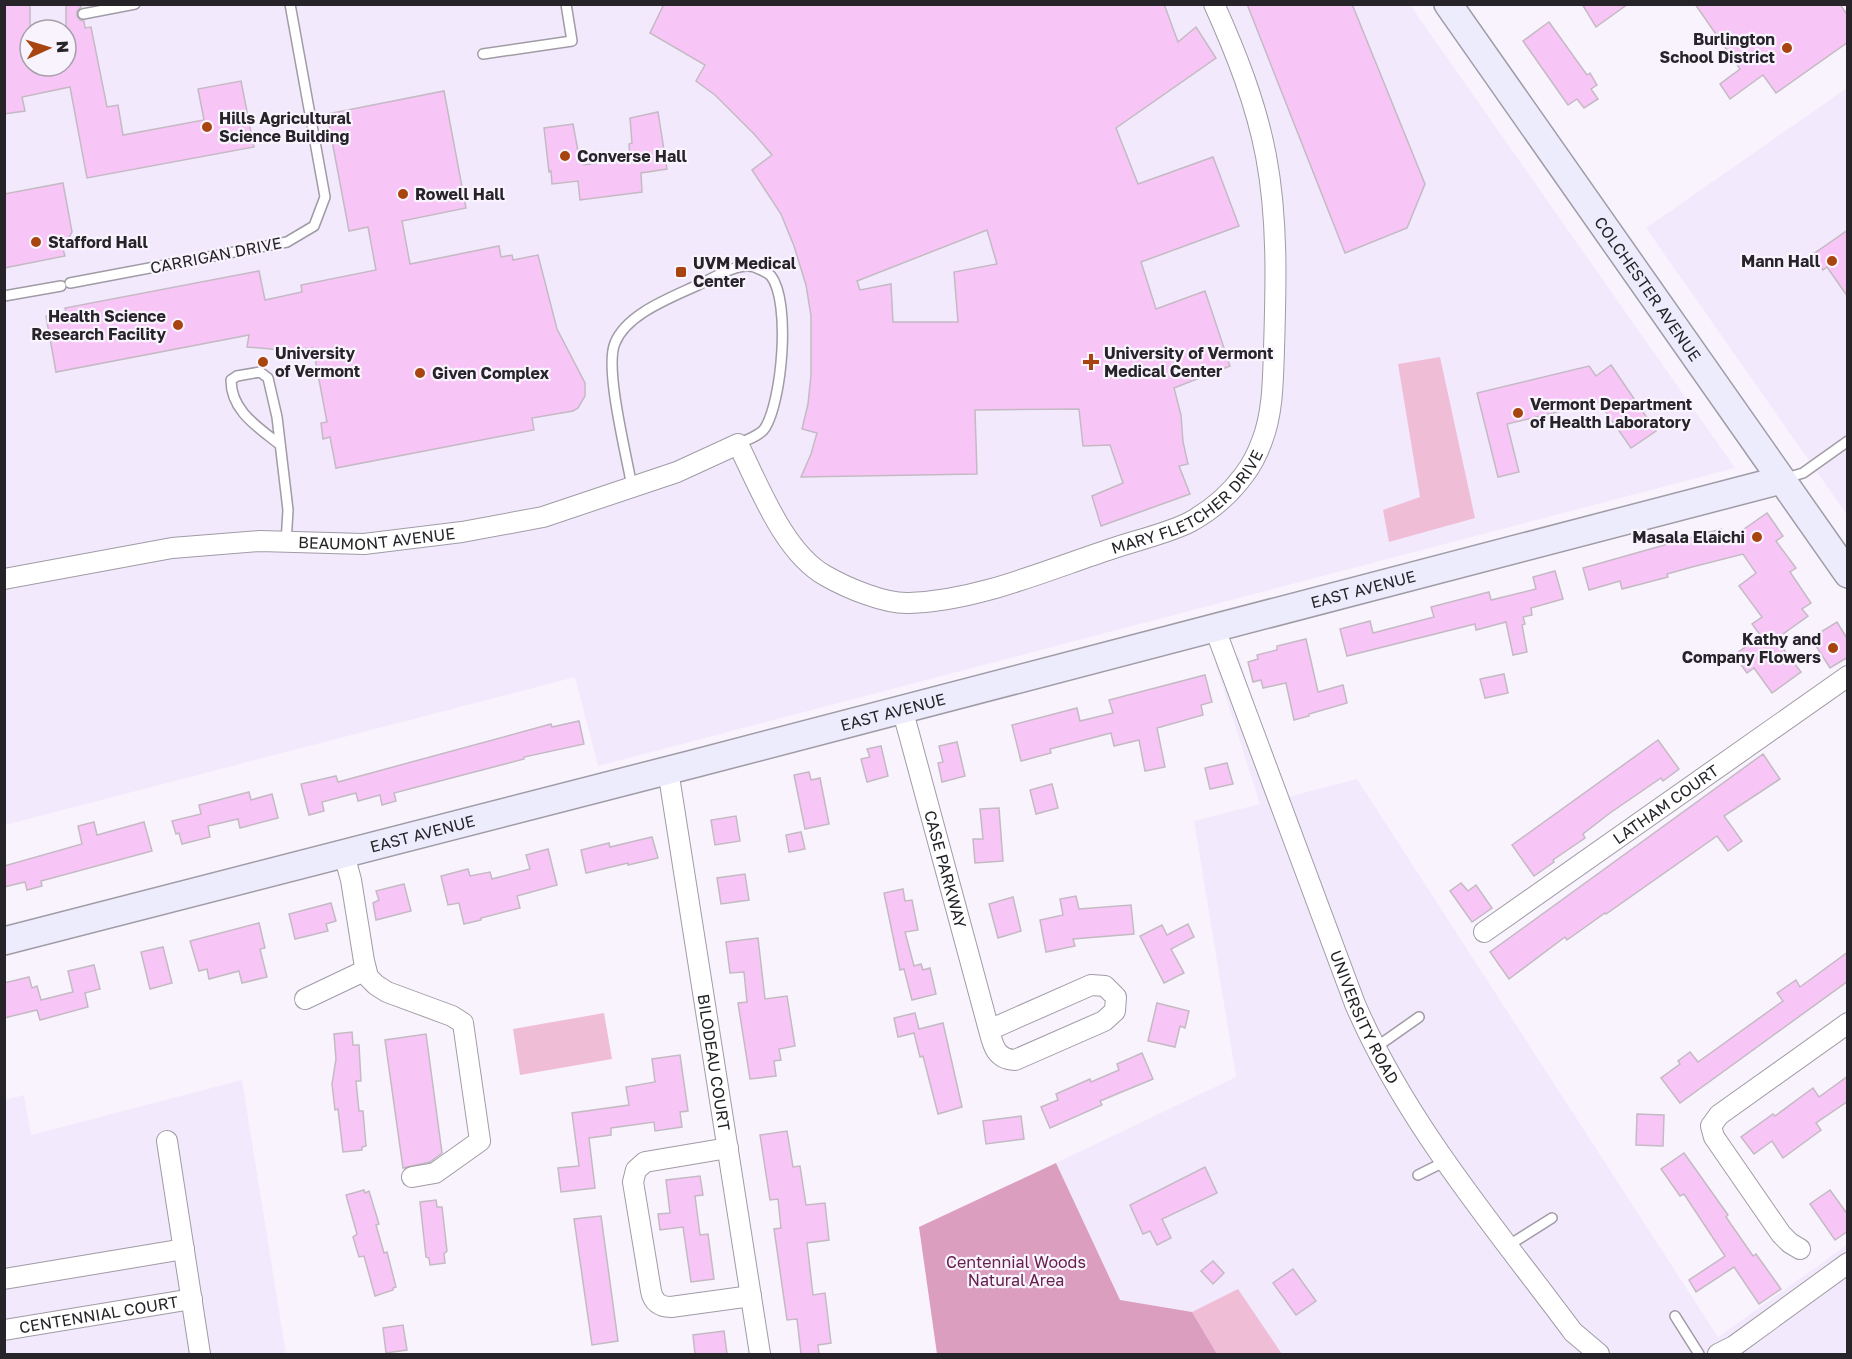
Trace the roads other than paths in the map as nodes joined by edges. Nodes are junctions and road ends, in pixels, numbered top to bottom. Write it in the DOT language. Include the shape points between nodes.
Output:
graph roads {
  1 [pos="135,4"];
  2 [pos="290,4"];
  3 [pos="566,4"];
  4 [pos="1214,4"];
  5 [pos="1448,4"];
  6 [pos="83,14"];
  7 [pos="483,54"];
  8 [pos="4,296"];
  9 [pos="1848,441"];
  10 [pos="279,444"];
  11 [pos="738,444"];
  12 [pos="1781,480"];
  13 [pos="632,487"];
  14 [pos="286,543"];
  15 [pos="1848,574"];
  16 [pos="4,579"];
  17 [pos="1215,629"];
  18 [pos="1848,676"];
  19 [pos="902,709"];
  20 [pos="668,770"];
  21 [pos="344,854"];
  22 [pos="1484,932"];
  23 [pos="4,941"];
  24 [pos="366,970"];
  25 [pos="305,999"];
  26 [pos="1419,1017"];
  27 [pos="1848,1023"];
  28 [pos="989,1030"];
  29 [pos="1375,1048"];
  30 [pos="167,1141"];
  31 [pos="728,1148"];
  32 [pos="1446,1161"];
  33 [pos="1418,1175"];
  34 [pos="412,1177"];
  35 [pos="1552,1218"];
  36 [pos="1509,1245"];
  37 [pos="184,1249"];
  38 [pos="1800,1249"];
  39 [pos="1848,1263"];
  40 [pos="4,1279"];
  41 [pos="751,1296"];
  42 [pos="192,1299"];
  43 [pos="1676,1316"];
  44 [pos="4,1330"];
  45 [pos="200,1354"];
  46 [pos="760,1354"];
  47 [pos="1599,1354"];
  48 [pos="1699,1354"];
  49 [pos="1718,1354"];
  1 -- 6 [label="lane"];
  2 -- 8 [label="lane, CARRIGAN DRIVE" via="325,197 314,226 287,242"];
  3 -- 7 [label="lane" via="572,41"];
  4 -- 11 [label="street, MARY FLETCHER DRIVE" via="1254,107 1266,155 1275,244 1272,394 1262,440 1245,474 1224,499 1189,522 978,593 905,603 880,598 817,571 792,545"];
  5 -- 12 [label="main road, COLCHESTER AVENUE"];
  9 -- 12 [label="lane" via="1803,473"];
  10 -- 10 [label="lane" via="268,378 260,372 231,380 242,414"];
  10 -- 14 [label="lane" via="288,510"];
  11 -- 13 [label="street, BEAUMONT AVENUE" via="677,472"];
  11 -- 13 [label="lane" via="764,430 775,405 782,368 778,295 771,276 757,267 741,266 658,304 631,322 615,342 611,369"];
  12 -- 15 [label="main road, COLCHESTER AVENUE"];
  12 -- 17 [label="main road, EAST AVENUE"];
  13 -- 14 [label="street, BEAUMONT AVENUE" via="543,517 462,532 363,544"];
  14 -- 16 [label="street, BEAUMONT AVENUE" via="260,541 172,548"];
  17 -- 19 [label="main road, EAST AVENUE"];
  17 -- 29 [label="street, UNIVERSITY ROAD"];
  18 -- 22 [label="street, LATHAM COURT"];
  19 -- 20 [label="main road, EAST AVENUE"];
  19 -- 28 [label="street, CASE PARKWAY"];
  20 -- 21 [label="main road, EAST AVENUE"];
  20 -- 31 [label="street, BILODEAU COURT"];
  21 -- 23 [label="main road, EAST AVENUE"];
  21 -- 24 [label="street"];
  24 -- 25 [label="street"];
  24 -- 34 [label="street" via="368,977 387,992 463,1023 480,1141 435,1173"];
  26 -- 29 [label="lane"];
  27 -- 38 [label="street" via="1719,1115 1711,1126 1714,1137 1780,1234"];
  28 -- 28 [label="street, CASE PARKWAY" via="997,1052 1015,1060 1108,1020 1116,1008 1116,996 1106,986 1091,985"];
  29 -- 32 [label="street, UNIVERSITY ROAD"];
  30 -- 37 [label="street, CENTENNIAL COURT"];
  31 -- 41 [label="street, BILODEAU COURT"];
  31 -- 41 [label="street" via="645,1162 634,1174 635,1193 656,1302 671,1307"];
  32 -- 33 [label="lane"];
  32 -- 36 [label="street, UNIVERSITY ROAD"];
  35 -- 36 [label="lane"];
  36 -- 47 [label="street, UNIVERSITY ROAD" via="1573,1332"];
  37 -- 40 [label="street"];
  37 -- 42 [label="street, CENTENNIAL COURT"];
  39 -- 49 [label="street"];
  41 -- 46 [label="street, BILODEAU COURT"];
  42 -- 44 [label="street, CENTENNIAL COURT"];
  42 -- 45 [label="street, CENTENNIAL COURT"];
  43 -- 48 [label="lane"];
}
